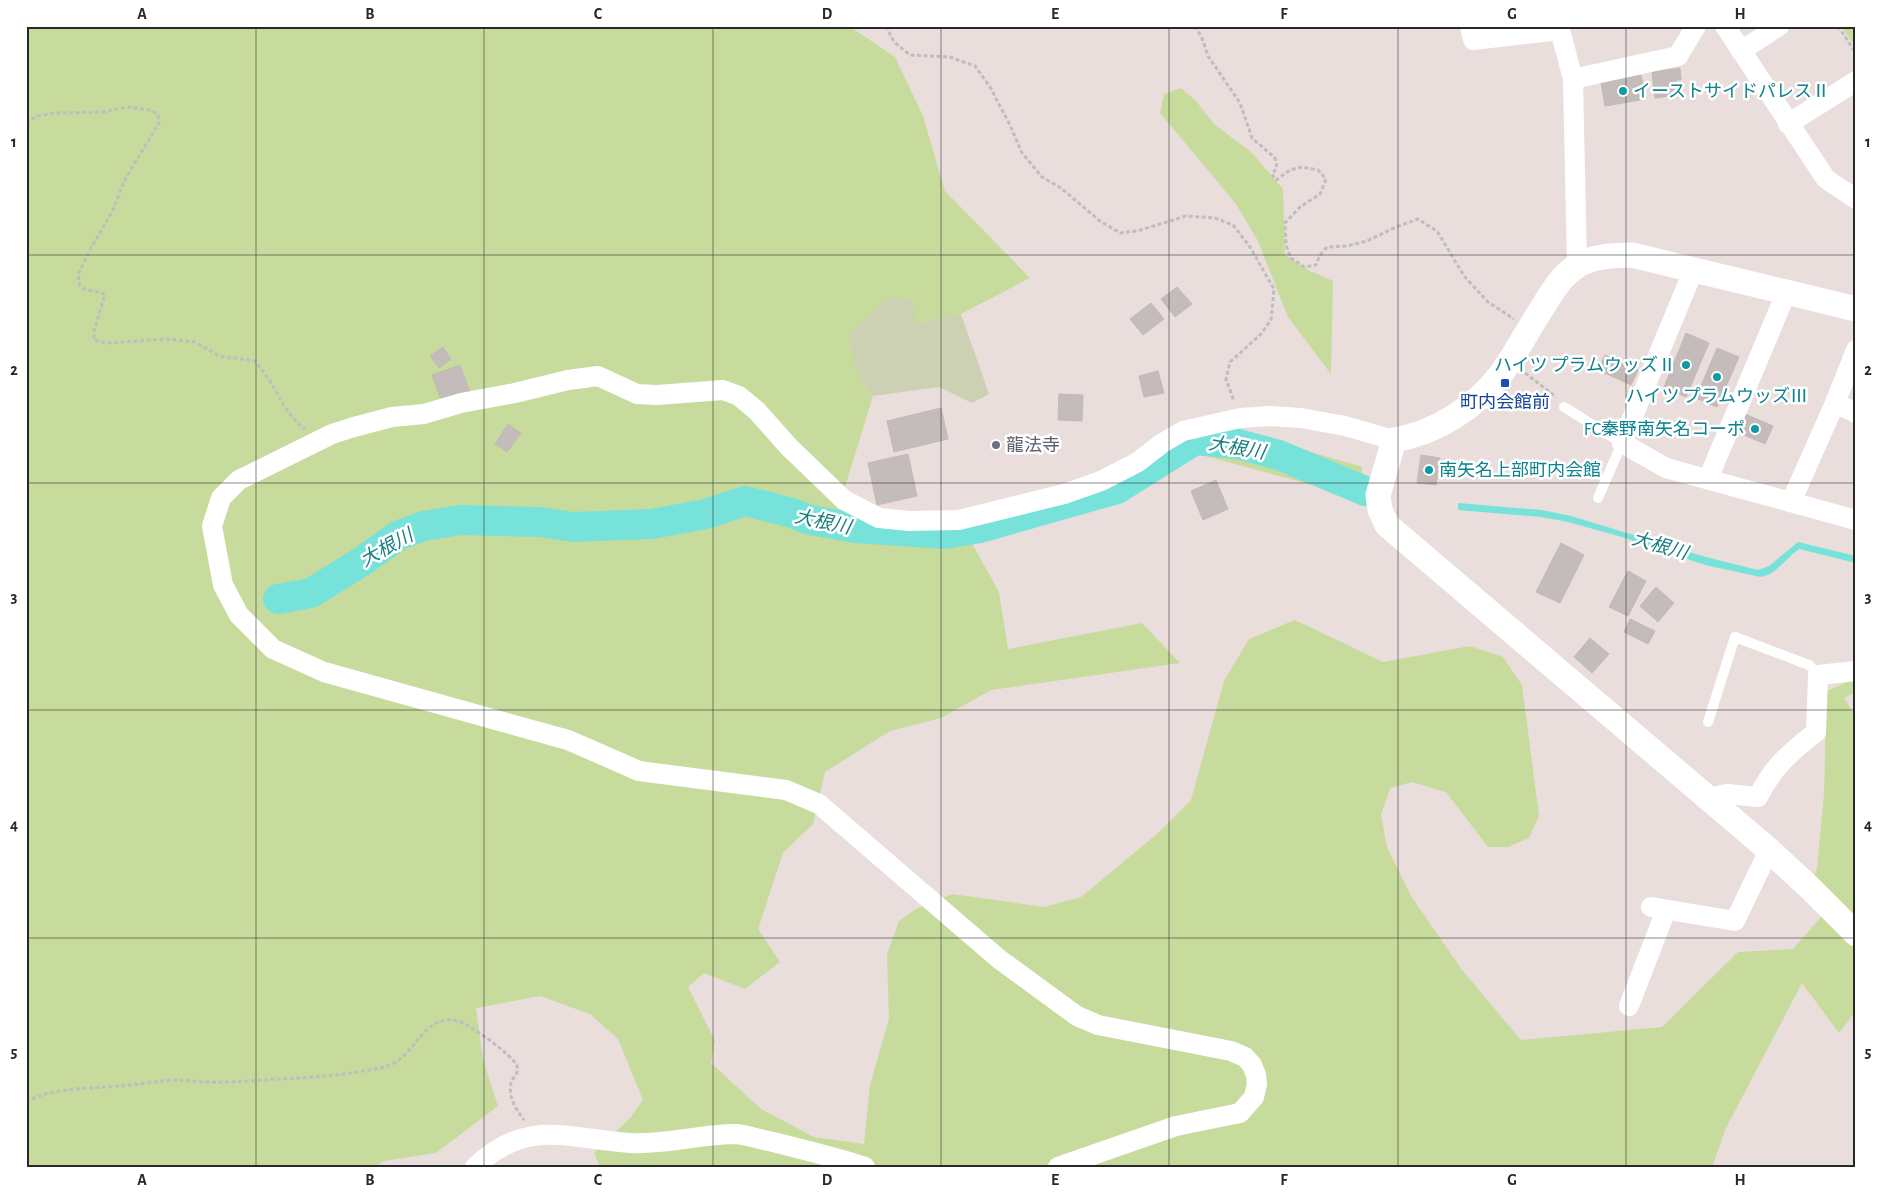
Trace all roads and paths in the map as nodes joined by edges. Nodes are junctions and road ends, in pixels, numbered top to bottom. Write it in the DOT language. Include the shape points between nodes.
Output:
graph roads {
  1 [pos="886,26"];
  2 [pos="1195,26"];
  3 [pos="1470,26"];
  4 [pos="1696,26"];
  5 [pos="1725,26"];
  6 [pos="1779,26"];
  7 [pos="1839,26"];
  8 [pos="1559,28"];
  9 [pos="1741,51"];
  10 [pos="1856,53"];
  11 [pos="1573,79"];
  12 [pos="1856,81"];
  13 [pos="26,123"];
  14 [pos="1788,124"];
  15 [pos="1853,194"];
  16 [pos="1577,266"];
  17 [pos="1693,271"];
  18 [pos="1786,293"];
  19 [pos="1856,309"];
  20 [pos="1529,329"];
  21 [pos="1856,350"];
  22 [pos="1523,372"];
  23 [pos="1562,404"];
  24 [pos="1835,404"];
  25 [pos="1856,413"];
  26 [pos="1240,418"];
  27 [pos="332,434"];
  28 [pos="1394,440"];
  29 [pos="1622,443"];
  30 [pos="1708,479"];
  31 [pos="1598,498"];
  32 [pos="1790,502"];
  33 [pos="1856,520"];
  34 [pos="1856,671"];
  35 [pos="1818,675"];
  36 [pos="1708,722"];
  37 [pos="1708,798"];
  38 [pos="1769,850"];
  39 [pos="1856,934"];
  40 [pos="1630,1006"];
  41 [pos="26,1102"];
  42 [pos="539,1135"];
  43 [pos="476,1167"];
  44 [pos="865,1167"];
  45 [pos="1058,1167"];
  1 -- 26 [label="path" via="894,42 910,55 950,57 975,66 990,86 1022,153 1042,177 1120,233 1186,216 1214,218 1233,225 1250,246 1274,289 1271,320 1230,362 1226,379"];
  2 -- 20 [label="path" via="1208,56 1240,103 1252,138 1275,158 1277,168 1272,174 1276,180 1290,170 1302,167 1318,170 1326,178 1320,194 1300,206 1285,223 1286,245 1291,258 1304,267 1316,265 1327,247 1367,241 1418,219 1437,231 1464,276 1488,302"];
  3 -- 8 [label="street" via="1472,40"];
  4 -- 11 [label="street" via="1678,56"];
  5 -- 9 [label="street"];
  6 -- 9 [label="street"];
  7 -- 10 [label="path"];
  8 -- 11 [label="street"];
  9 -- 14 [label="street"];
  11 -- 16 [label="street"];
  12 -- 14 [label="street"];
  13 -- 27 [label="path" via="38,116 56,113 127,108 151,110 158,115 159,123 125,179 112,212 78,274 80,286 86,291 106,294 94,340 107,343 166,339 195,342 219,356 256,361 298,425 312,435"];
  14 -- 15 [label="street" via="1826,179"];
  16 -- 17 [label="street" via="1597,258 1632,255"];
  16 -- 20 [label="street" via="1559,281"];
  17 -- 18 [label="street"];
  17 -- 29 [label="street"];
  18 -- 19 [label="street"];
  18 -- 30 [label="street"];
  20 -- 28 [label="street" via="1501,374 1480,397 1435,428"];
  21 -- 24 [label="street"];
  22 -- 23 [label="path"];
  23 -- 29 [label="lane"];
  24 -- 25 [label="street"];
  24 -- 32 [label="street"];
  26 -- 27 [label="street" via="1183,431 1138,462 1064,494 959,520 909,521 879,518 844,500 796,454 758,411 739,396 723,390 637,394 598,376 460,403 424,414 392,417"];
  26 -- 28 [label="street" via="1301,418"];
  27 -- 45 [label="street" via="238,480 221,498 212,526 223,585 239,615 273,649 324,672 568,740 640,771 786,790 819,804 999,959 1077,1016 1098,1025 1231,1051 1245,1057 1252,1065 1257,1084 1254,1098 1240,1113 1176,1126"];
  28 -- 37 [label="street" via="1378,496 1387,525"];
  29 -- 30 [label="street" via="1666,468"];
  29 -- 31 [label="lane"];
  30 -- 32 [label="street"];
  32 -- 33 [label="street"];
  34 -- 35 [label="street"];
  35 -- 36 [label="lane" via="1809,665 1735,637"];
  35 -- 37 [label="street" via="1816,732 1781,761 1766,779 1758,797 1727,794"];
  37 -- 38 [label="street"];
  38 -- 39 [label="street"];
  38 -- 40 [label="street" via="1734,920 1658,909"];
  41 -- 42 [label="path" via="68,1090 176,1080 210,1082 298,1078 377,1069 399,1060 411,1050 417,1038 445,1020 459,1021 488,1037 518,1065 518,1072 511,1082 511,1101"];
  42 -- 43 [label="street" via="507,1143"];
  42 -- 44 [label="street" via="559,1134 655,1144 738,1134 825,1154"];
}
